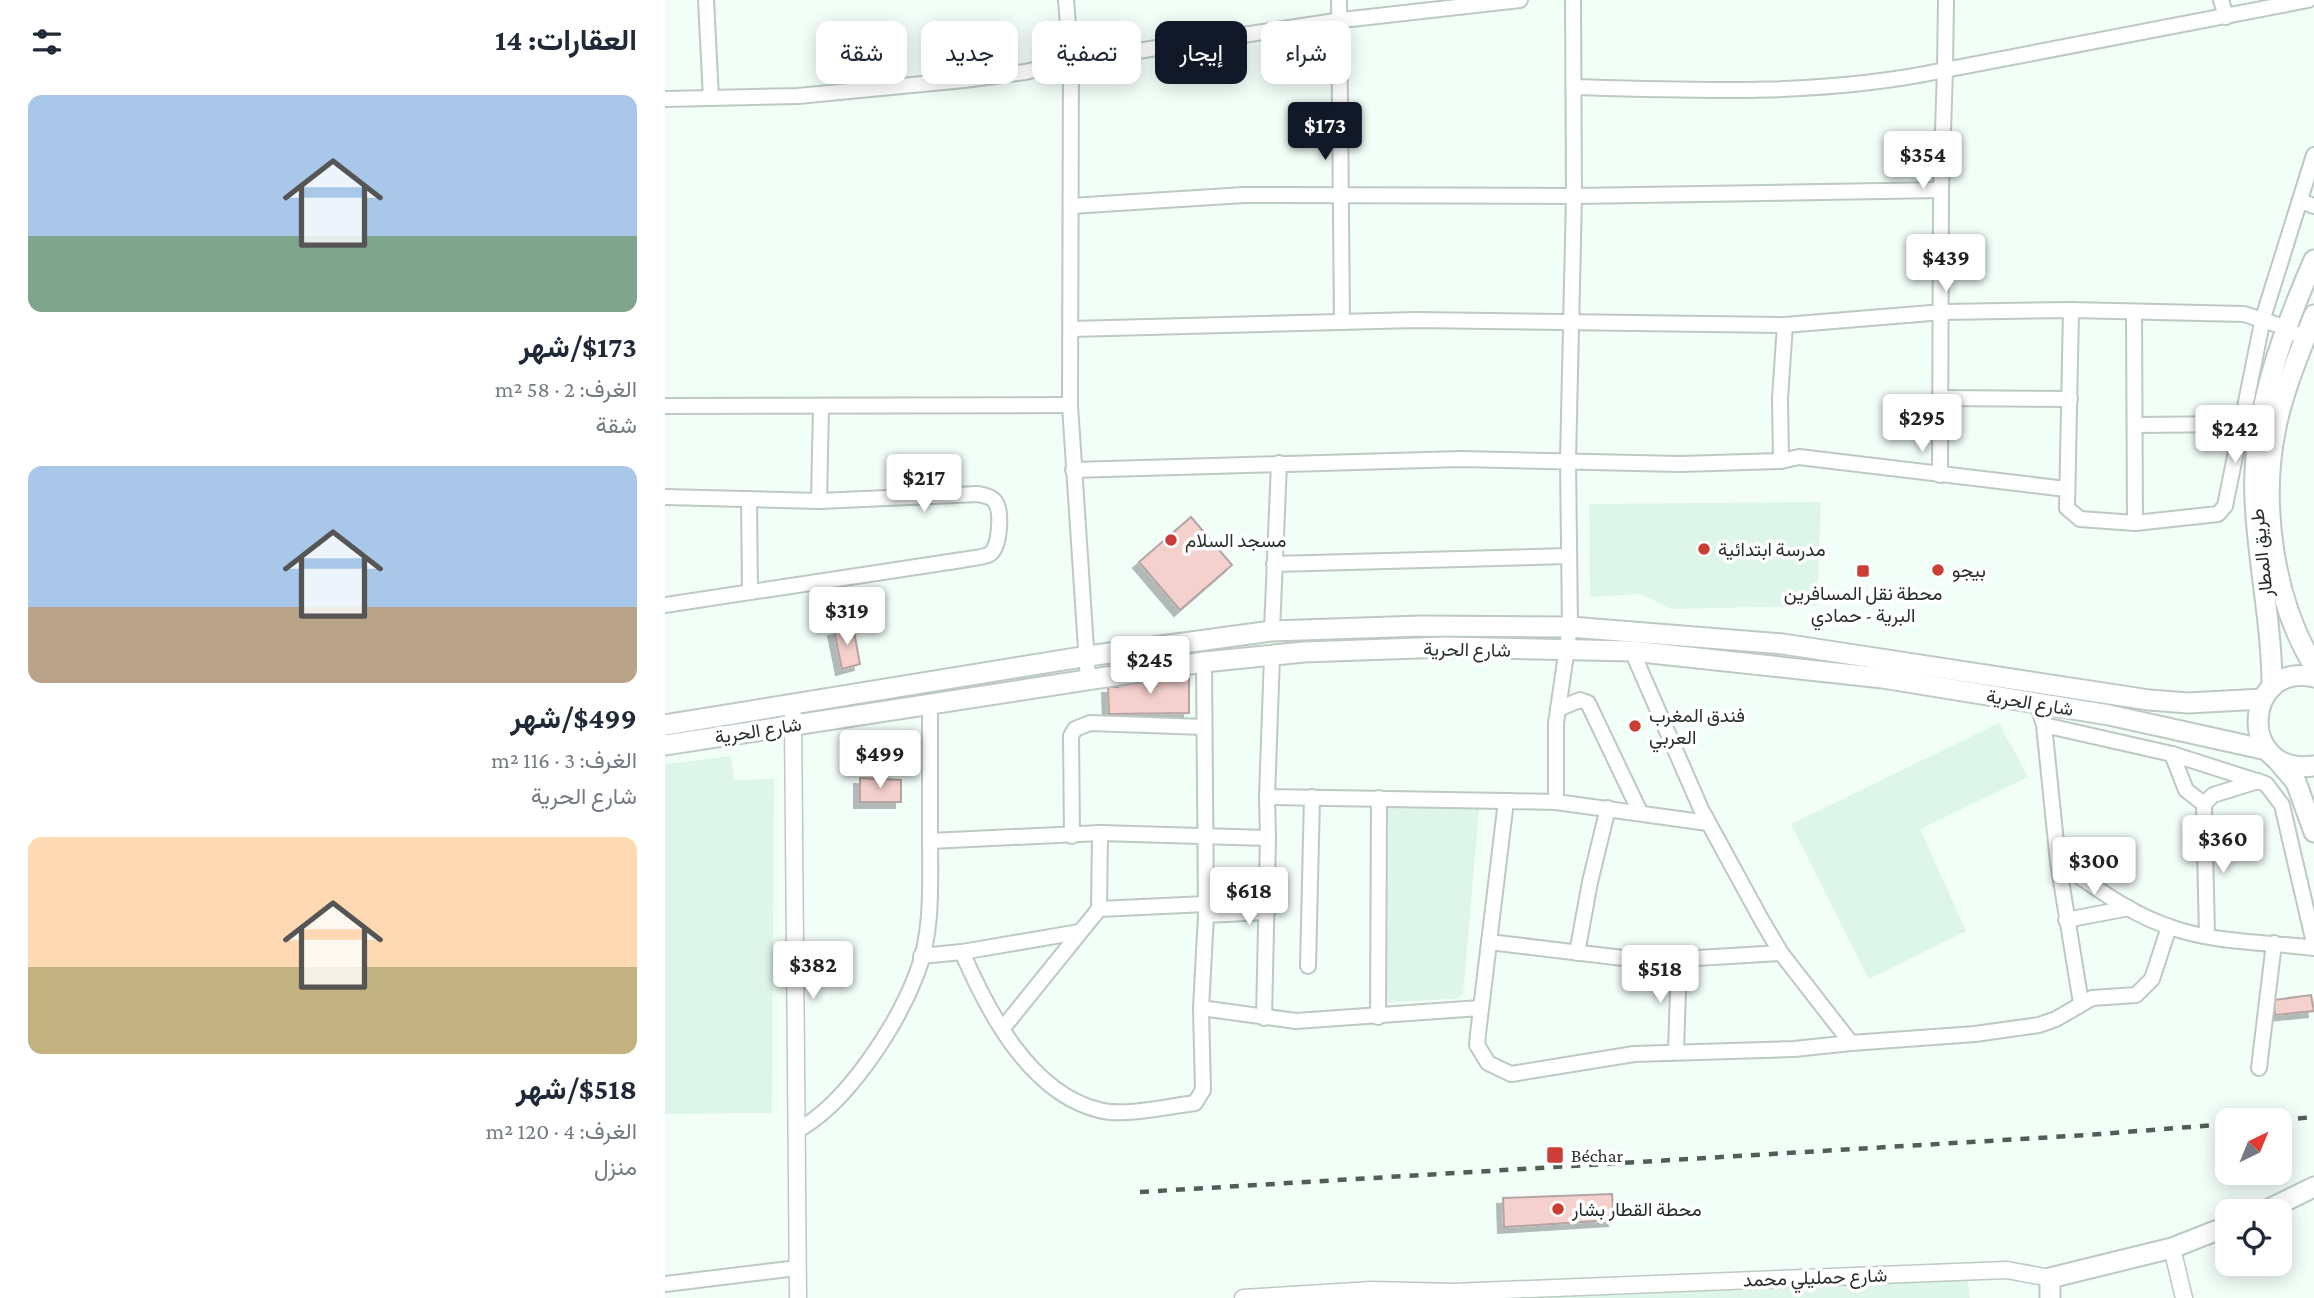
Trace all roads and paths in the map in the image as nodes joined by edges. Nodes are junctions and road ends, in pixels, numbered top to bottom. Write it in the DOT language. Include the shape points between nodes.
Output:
graph roads {
  1 [pos="706,0"];
  2 [pos="1066,0"];
  3 [pos="1339,0"];
  4 [pos="1520,0"];
  5 [pos="1573,0"];
  6 [pos="1946,0"];
  7 [pos="2221,0"];
  8 [pos="2308,0"];
  9 [pos="2226,17"];
  10 [pos="1342,20"];
  11 [pos="1068,21"];
  12 [pos="1141,50"];
  13 [pos="1032,70"];
  14 [pos="1945,70"];
  15 [pos="1071,84"];
  16 [pos="1574,87"];
  17 [pos="711,98"];
  18 [pos="665,100"];
  19 [pos="2314,155"];
  20 [pos="1941,190"];
  21 [pos="1343,195"];
  22 [pos="1574,196"];
  23 [pos="2307,203"];
  24 [pos="1071,206"];
  25 [pos="2314,260"];
  26 [pos="2071,310"];
  27 [pos="1943,312"];
  28 [pos="2134,312"];
  29 [pos="2314,316"];
  30 [pos="2263,318"];
  31 [pos="1342,322"];
  32 [pos="1572,323"];
  33 [pos="1785,325"];
  34 [pos="2287,328"];
  35 [pos="1071,329"];
  36 [pos="2305,340"];
  37 [pos="1941,398"];
  38 [pos="2070,399"];
  39 [pos="1070,405"];
  40 [pos="665,406"];
  41 [pos="821,406"];
  42 [pos="2241,424"];
  43 [pos="2135,425"];
  44 [pos="1568,461"];
  45 [pos="1781,461"];
  46 [pos="1279,463"];
  47 [pos="1073,470"];
  48 [pos="1940,475"];
  49 [pos="2066,489"];
  50 [pos="665,497"];
  51 [pos="749,499"];
  52 [pos="819,501"];
  53 [pos="2135,523"];
  54 [pos="1568,556"];
  55 [pos="1274,564"];
  56 [pos="750,592"];
  57 [pos="665,605"];
  58 [pos="1570,627"];
  59 [pos="1272,631"];
  60 [pos="1567,650"];
  61 [pos="1632,651"];
  62 [pos="1089,656"];
  63 [pos="1272,656"];
  64 [pos="1204,662"];
  65 [pos="2314,666"];
  66 [pos="2314,677"];
  67 [pos="1089,679"];
  68 [pos="2268,693"];
  69 [pos="2037,702"];
  70 [pos="793,704"];
  71 [pos="930,706"];
  72 [pos="1558,709"];
  73 [pos="665,725"];
  74 [pos="793,725"];
  75 [pos="2044,725"];
  76 [pos="1204,727"];
  77 [pos="665,745"];
  78 [pos="2172,754"];
  79 [pos="2272,755"];
  80 [pos="2314,766"];
  81 [pos="2259,780"];
  82 [pos="1267,797"];
  83 [pos="1312,797"];
  84 [pos="1379,798"];
  85 [pos="1506,801"];
  86 [pos="1556,802"];
  87 [pos="2204,804"];
  88 [pos="1608,808"];
  89 [pos="1640,812"];
  90 [pos="1708,822"];
  91 [pos="2314,832"];
  92 [pos="1100,833"];
  93 [pos="1206,834"];
  94 [pos="1072,835"];
  95 [pos="1268,838"];
  96 [pos="930,841"];
  97 [pos="2058,862"];
  98 [pos="2129,908"];
  99 [pos="1099,909"];
  100 [pos="1206,909"];
  101 [pos="1267,912"];
  102 [pos="2066,920"];
  103 [pos="2169,927"];
  104 [pos="1079,932"];
  105 [pos="2207,935"];
  106 [pos="1489,942"];
  107 [pos="2274,943"];
  108 [pos="2314,945"];
  109 [pos="962,953"];
  110 [pos="1577,953"];
  111 [pos="1781,953"];
  112 [pos="921,956"];
  113 [pos="1679,961"];
  114 [pos="1308,966"];
  115 [pos="2081,1003"];
  116 [pos="1201,1008"];
  117 [pos="1480,1008"];
  118 [pos="1378,1017"];
  119 [pos="1264,1018"];
  120 [pos="1003,1028"];
  121 [pos="1851,1043"];
  122 [pos="1676,1050"];
  123 [pos="2259,1068"];
  124 [pos="796,1131"];
  125 [pos="2314,1187"];
  126 [pos="2290,1199"];
  127 [pos="2215,1231"];
  128 [pos="2172,1248"];
  129 [pos="797,1268"];
  130 [pos="2050,1278"];
  131 [pos="665,1284"];
  132 [pos="1414,1294"];
  133 [pos="1436,1295"];
  134 [pos="798,1298"];
  135 [pos="1243,1298"];
  136 [pos="2050,1298"];
  137 [pos="2184,1298"];
  1 -- 17 [label="street"];
  2 -- 11 [label="street"];
  3 -- 10 [label="street"];
  4 -- 10 [label="street"];
  5 -- 16 [label="street"];
  6 -- 14 [label="street"];
  7 -- 9 [label="street"];
  8 -- 9 [label="street"];
  9 -- 14 [label="street"];
  10 -- 12 [label="street"];
  10 -- 21 [label="street"];
  13 -- 17 [label="street" via="797,96"];
  14 -- 16 [label="street" via="1839,87"];
  14 -- 20 [label="street"];
  15 -- 24 [label="street"];
  16 -- 22 [label="street"];
  17 -- 18 [label="street"];
  19 -- 23 [label="street"];
  20 -- 22 [label="street"];
  20 -- 27 [label="street"];
  21 -- 22 [label="street"];
  21 -- 24 [label="street" via="1244,195"];
  21 -- 31 [label="street"];
  22 -- 32 [label="street"];
  23 -- 30 [label="street"];
  24 -- 35 [label="street"];
  25 -- 34 [label="main road, طريق المطار"];
  26 -- 27 [label="street"];
  26 -- 28 [label="street"];
  26 -- 38 [label="street"];
  27 -- 33 [label="street"];
  27 -- 37 [label="street"];
  28 -- 30 [label="street"];
  28 -- 43 [label="street"];
  29 -- 36 [label="main road, طريق المطار"];
  30 -- 34 [label="street"];
  30 -- 42 [label="street"];
  31 -- 32 [label="street"];
  31 -- 35 [label="street"];
  32 -- 33 [label="street"];
  32 -- 44 [label="street"];
  33 -- 45 [label="street"];
  34 -- 36 [label="street"];
  34 -- 68 [label="main road, طريق المطار" via="2264,404 2256,455 2256,524 2273,645"];
  35 -- 39 [label="street"];
  36 -- 65 [label="main road, طريق المطار" via="2276,425 2270,486 2284,601"];
  37 -- 38 [label="street"];
  37 -- 48 [label="street"];
  38 -- 49 [label="street"];
  39 -- 41 [label="street"];
  39 -- 47 [label="street"];
  40 -- 41 [label="street"];
  41 -- 52 [label="street"];
  42 -- 43 [label="street"];
  42 -- 53 [label="street" via="2223,511"];
  43 -- 53 [label="street"];
  44 -- 45 [label="street"];
  44 -- 46 [label="street"];
  44 -- 54 [label="street"];
  45 -- 48 [label="street" via="1832,459"];
  46 -- 47 [label="street"];
  46 -- 55 [label="street"];
  47 -- 62 [label="street"];
  48 -- 49 [label="street"];
  49 -- 53 [label="street" via="2067,508 2080,519"];
  50 -- 51 [label="street"];
  51 -- 52 [label="street"];
  51 -- 56 [label="street"];
  52 -- 56 [label="street" via="989,496 998,516 996,548 988,555 962,560"];
  54 -- 55 [label="street"];
  54 -- 58 [label="street"];
  55 -- 59 [label="street"];
  56 -- 57 [label="street"];
  58 -- 59 [label="main road, شارع الحرية"];
  58 -- 60 [label="street"];
  58 -- 68 [label="main road, شارع الحرية" via="1783,644 2149,701 2201,703"];
  59 -- 62 [label="main road, شارع الحرية"];
  60 -- 61 [label="main road, شارع الحرية"];
  60 -- 63 [label="main road, شارع الحرية" via="1446,647"];
  60 -- 72 [label="street"];
  61 -- 69 [label="main road, شارع الحرية" via="1883,678"];
  61 -- 90 [label="street" via="1652,705"];
  62 -- 67 [label="street"];
  62 -- 70 [label="main road, شارع الحرية"];
  63 -- 64 [label="main road, شارع الحرية"];
  63 -- 82 [label="street"];
  64 -- 67 [label="main road, شارع الحرية"];
  64 -- 76 [label="street"];
  66 -- 68 [label="main road, شارع الحرية" via="2297,676"];
  67 -- 71 [label="main road, شارع الحرية"];
  68 -- 79 [label="main road, طريق المطار" via="2257,725"];
  69 -- 75 [label="street"];
  69 -- 79 [label="main road, شارع الحرية"];
  70 -- 73 [label="main road, شارع الحرية"];
  70 -- 74 [label="street"];
  71 -- 74 [label="main road, شارع الحرية"];
  71 -- 96 [label="street"];
  72 -- 86 [label="street"];
  72 -- 89 [label="street" via="1580,700 1588,703"];
  74 -- 77 [label="main road, شارع الحرية"];
  74 -- 124 [label="street"];
  75 -- 78 [label="street"];
  75 -- 97 [label="street"];
  76 -- 93 [label="street"];
  76 -- 94 [label="street" via="1090,723 1075,729 1071,736"];
  78 -- 81 [label="street"];
  78 -- 87 [label="street" via="2186,790"];
  79 -- 80 [label="main road, شارع الحرية" via="2300,767"];
  79 -- 91 [label="main road" via="2296,782"];
  81 -- 87 [label="street" via="2213,795"];
  81 -- 108 [label="street" via="2282,805"];
  82 -- 83 [label="street"];
  82 -- 95 [label="street"];
  83 -- 84 [label="street"];
  83 -- 114 [label="street"];
  84 -- 85 [label="street"];
  84 -- 118 [label="street"];
  85 -- 86 [label="street"];
  85 -- 106 [label="street"];
  86 -- 88 [label="street"];
  87 -- 105 [label="street"];
  88 -- 89 [label="street"];
  88 -- 110 [label="street"];
  89 -- 90 [label="street"];
  90 -- 111 [label="street"];
  92 -- 93 [label="street"];
  92 -- 94 [label="street"];
  92 -- 99 [label="street"];
  93 -- 95 [label="street"];
  93 -- 100 [label="street"];
  94 -- 96 [label="street"];
  95 -- 101 [label="street"];
  96 -- 112 [label="street" via="930,908"];
  97 -- 98 [label="street"];
  97 -- 102 [label="street"];
  98 -- 102 [label="street"];
  98 -- 103 [label="street"];
  99 -- 100 [label="street"];
  99 -- 104 [label="street"];
  100 -- 101 [label="street"];
  100 -- 116 [label="street"];
  101 -- 119 [label="street"];
  102 -- 115 [label="street"];
  103 -- 105 [label="street"];
  103 -- 115 [label="street" via="2144,990"];
  104 -- 109 [label="street"];
  104 -- 120 [label="street"];
  105 -- 107 [label="street"];
  106 -- 110 [label="street"];
  106 -- 117 [label="street"];
  107 -- 108 [label="street"];
  107 -- 123 [label="street"];
  109 -- 112 [label="street"];
  109 -- 120 [label="street"];
  110 -- 113 [label="street"];
  111 -- 113 [label="street"];
  111 -- 121 [label="street"];
  112 -- 124 [label="street" via="918,972 887,1034 818,1120"];
  113 -- 122 [label="street"];
  115 -- 121 [label="street" via="2039,1025"];
  116 -- 119 [label="street"];
  116 -- 120 [label="street" via="1199,1100 1146,1110 1100,1111 1057,1091 1016,1049"];
  117 -- 118 [label="street"];
  117 -- 122 [label="street" via="1477,1045 1499,1071 1511,1074"];
  118 -- 119 [label="street"];
  121 -- 122 [label="street" via="1794,1049"];
  124 -- 129 [label="street"];
  125 -- 126 [label="main road"];
  127 -- 128 [label="main road"];
  128 -- 130 [label="main road"];
  128 -- 137 [label="street"];
  129 -- 131 [label="street"];
  129 -- 134 [label="street"];
  130 -- 133 [label="street, شارع حمليلي محمد" via="2007,1269"];
  130 -- 136 [label="main road"];
  132 -- 133 [label="street, شارع حمليلي محمد"];
  132 -- 135 [label="street, شارع حمليلي محمد"];
}
